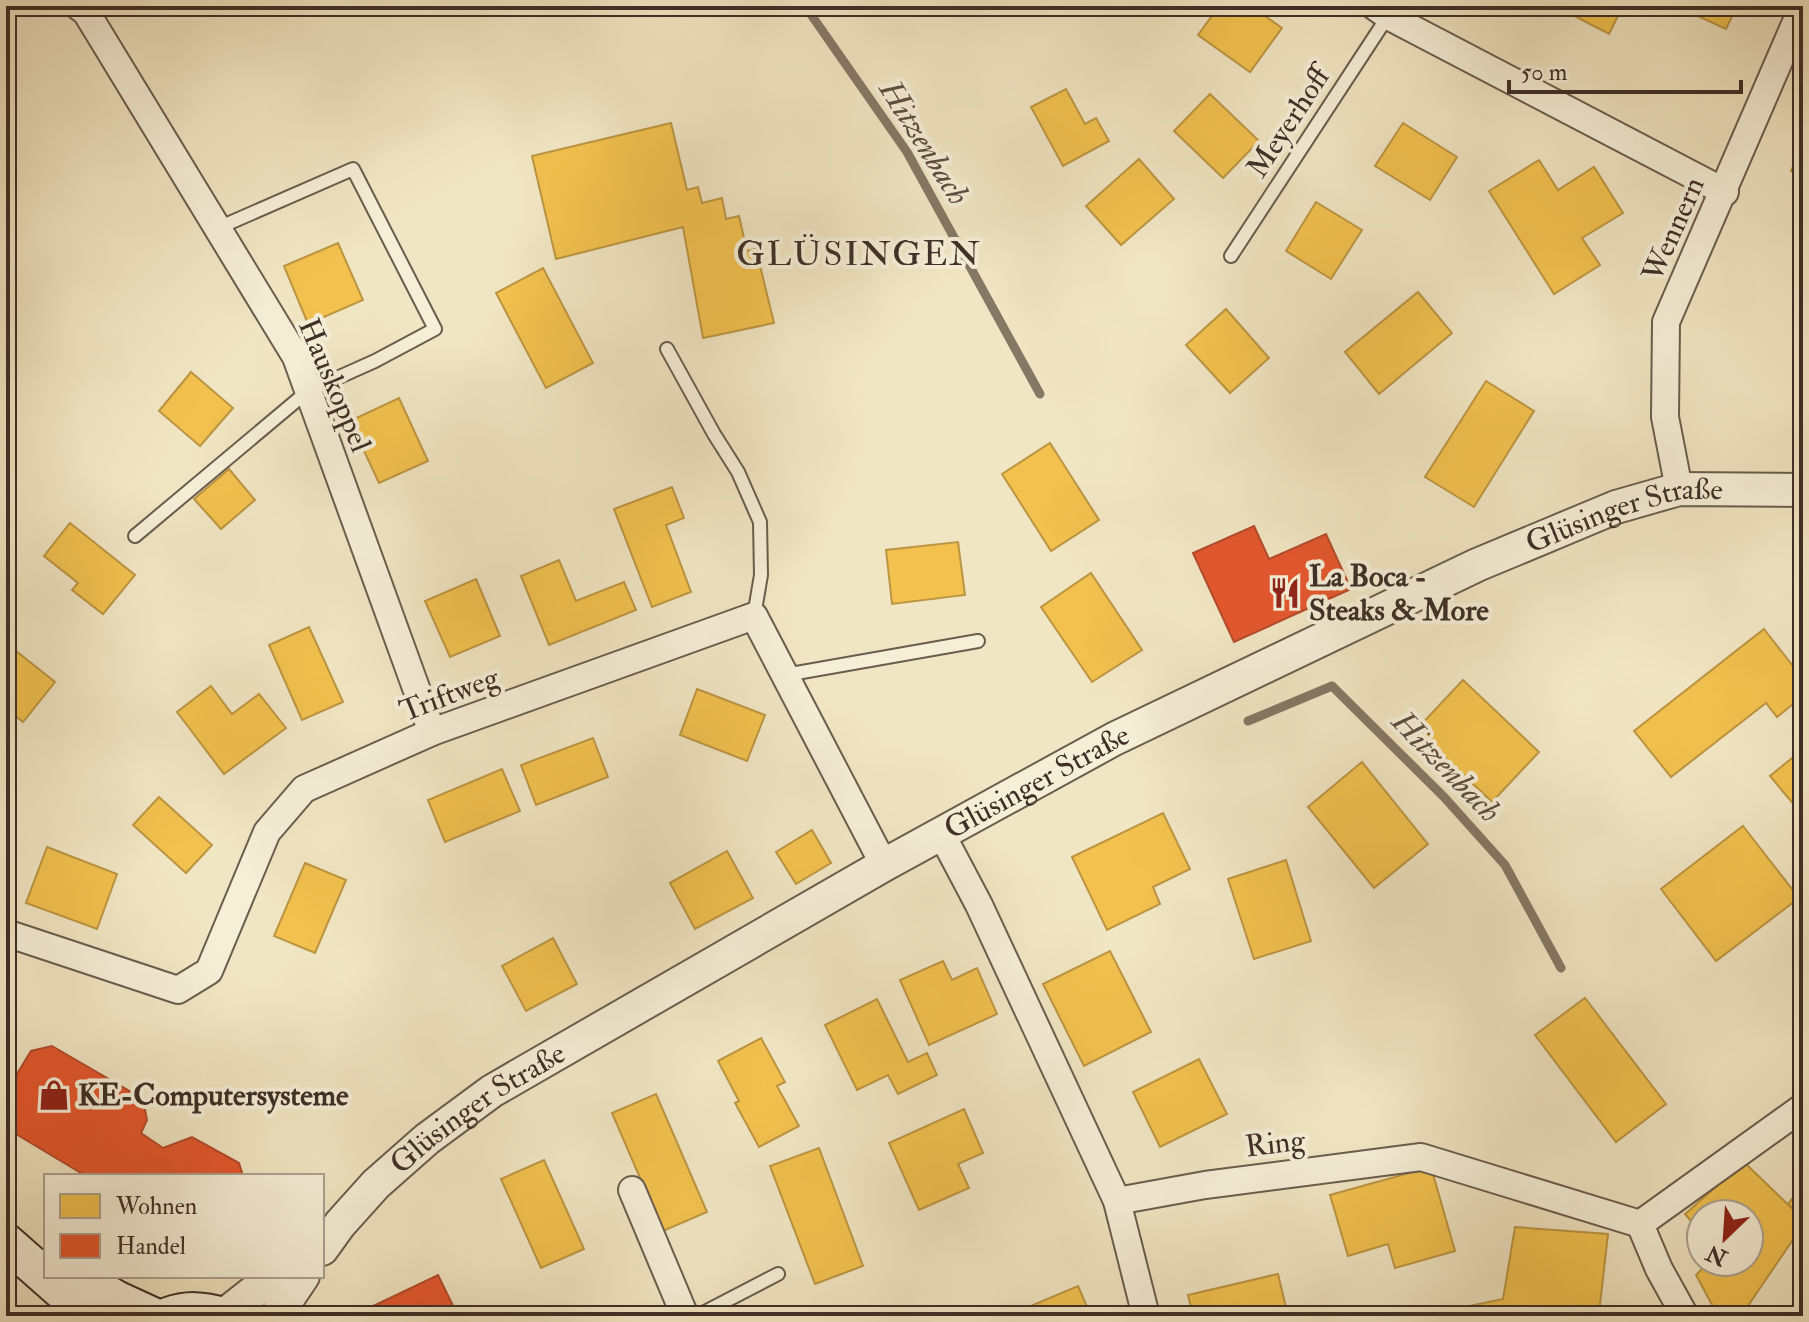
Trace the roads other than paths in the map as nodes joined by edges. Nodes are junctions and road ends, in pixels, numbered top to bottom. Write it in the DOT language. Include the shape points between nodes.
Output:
graph roads {
  1 [pos="78,6"];
  2 [pos="1803,6"];
  3 [pos="1381,11"];
  4 [pos="1725,192"];
  5 [pos="218,228"];
  6 [pos="1231,256"];
  7 [pos="667,349"];
  8 [pos="308,391"];
  9 [pos="1679,489"];
  10 [pos="1803,490"];
  11 [pos="135,536"];
  12 [pos="754,616"];
  13 [pos="978,641"];
  14 [pos="785,675"];
  15 [pos="432,732"];
  16 [pos="941,833"];
  17 [pos="884,865"];
  18 [pos="6,933"];
  19 [pos="1803,1107"];
  20 [pos="632,1190"];
  21 [pos="1117,1201"];
  22 [pos="1640,1224"];
  23 [pos="6,1233"];
  24 [pos="328,1237"];
  25 [pos="6,1242"];
  26 [pos="44,1256"];
  27 [pos="778,1274"];
  28 [pos="44,1275"];
  29 [pos="47,1278"];
  30 [pos="80,1278"];
  31 [pos="271,1278"];
  32 [pos="302,1278"];
  33 [pos="90,1316"];
  34 [pos="153,1316"];
  35 [pos="168,1316"];
  36 [pos="223,1316"];
  37 [pos="276,1316"];
  38 [pos="685,1316"];
  39 [pos="697,1316"];
  40 [pos="1146,1316"];
  41 [pos="1685,1316"];
  1 -- 5 [label="street, Hauskoppel"];
  2 -- 4 [label="street, Wennern"];
  3 -- 4 [label="street"];
  3 -- 6 [label="lane, Meyerhoff"];
  4 -- 9 [label="street, Wennern" via="1666,322 1665,417"];
  5 -- 8 [label="street, Hauskoppel" via="296,357"];
  5 -- 8 [label="lane" via="353,169 435,329"];
  7 -- 12 [label="lane" via="738,472 760,522 761,575"];
  8 -- 11 [label="lane"];
  8 -- 15 [label="street, Hauskoppel"];
  9 -- 10 [label="street, Glüsinger Straße"];
  9 -- 16 [label="street, Glüsinger Straße" via="1616,507 1463,571 1114,739"];
  12 -- 14 [label="street"];
  12 -- 15 [label="street, Triftweg"];
  13 -- 14 [label="lane"];
  14 -- 17 [label="street"];
  15 -- 18 [label="street, Triftweg" via="304,789 267,832 209,971 178,990"];
  16 -- 17 [label="street, Glüsinger Straße"];
  16 -- 21 [label="street"];
  17 -- 24 [label="street, Glüsinger Straße" via="492,1091 386,1175"];
  19 -- 22 [label="street"];
  20 -- 38 [label="street"];
  21 -- 22 [label="street, Ring" via="1421,1157"];
  21 -- 40 [label="street"];
  22 -- 41 [label="street"];
  23 -- 26 [label="main road"];
  25 -- 28 [label="main road"];
  27 -- 39 [label="lane"];
  29 -- 33 [label="main road"];
  30 -- 34 [label="main road"];
  31 -- 36 [label="street"];
  32 -- 37 [label="street"];
  35 -- 36 [label="main road" via="202,1310"];
}
